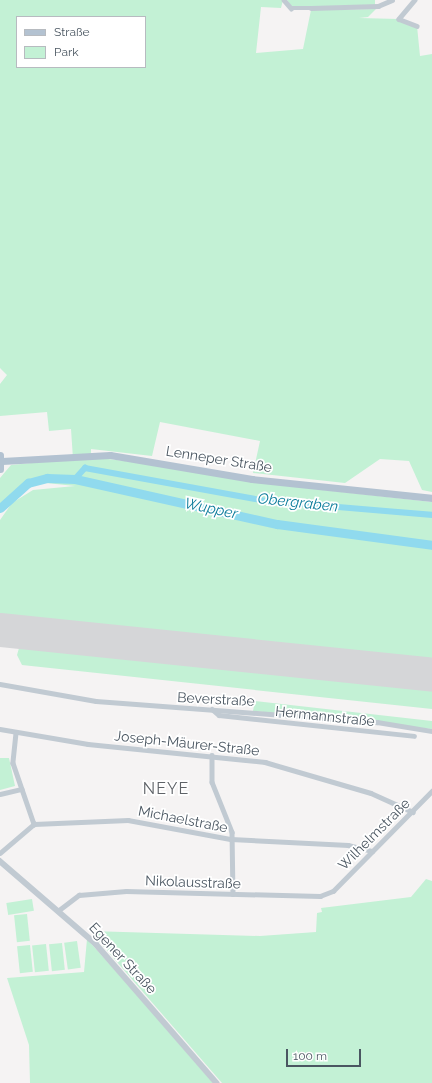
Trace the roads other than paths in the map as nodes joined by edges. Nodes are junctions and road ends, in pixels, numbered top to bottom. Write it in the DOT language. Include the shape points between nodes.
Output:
graph roads {
  1 [pos="284,0"];
  2 [pos="392,0"];
  3 [pos="416,0"];
  4 [pos="417,26"];
  5 [pos="1,458"];
  6 [pos="0,468"];
  7 [pos="432,498"];
  8 [pos="0,684"];
  9 [pos="212,709"];
  10 [pos="0,729"];
  11 [pos="432,731"];
  12 [pos="16,733"];
  13 [pos="414,736"];
  14 [pos="212,755"];
  15 [pos="21,788"];
  16 [pos="432,791"];
  17 [pos="0,794"];
  18 [pos="413,812"];
  19 [pos="34,824"];
  20 [pos="231,839"];
  21 [pos="372,851"];
  22 [pos="0,853"];
  23 [pos="0,862"];
  24 [pos="330,892"];
  25 [pos="233,894"];
  26 [pos="59,910"];
  27 [pos="217,1083"];
  1 -- 2 [label="street" via="291,8 311,8 378,6"];
  3 -- 4 [label="street" via="399,19"];
  5 -- 6 [label="main road"];
  5 -- 7 [label="main road, Lenneper Straße" via="110,455 252,478"];
  8 -- 9 [label="street, Beverstraße" via="96,701"];
  9 -- 11 [label="street, Beverstraße" via="377,722"];
  9 -- 13 [label="street, Hermannstraße" via="218,715"];
  10 -- 12 [label="street, Joseph-Mäurer-Straße"];
  12 -- 14 [label="street, Joseph-Mäurer-Straße" via="88,744"];
  12 -- 15 [label="street" via="13,763"];
  14 -- 18 [label="street, Joseph-Mäurer-Straße" via="265,762 348,785"];
  14 -- 20 [label="street" via="212,782 229,820"];
  15 -- 17 [label="street"];
  15 -- 19 [label="street"];
  16 -- 18 [label="street, Wilhelmstraße"];
  18 -- 21 [label="street, Wilhelmstraße"];
  19 -- 20 [label="street, Michaelstraße" via="128,820"];
  19 -- 22 [label="street"];
  20 -- 21 [label="street, Michaelstraße" via="348,845"];
  20 -- 25 [label="street"];
  21 -- 24 [label="street, Wilhelmstraße"];
  23 -- 26 [label="street, Egener Straße"];
  24 -- 25 [label="street, Nikolausstraße" via="320,896"];
  25 -- 26 [label="street, Nikolausstraße" via="169,890 79,895"];
  26 -- 27 [label="street, Egener Straße" via="120,970"];
}
